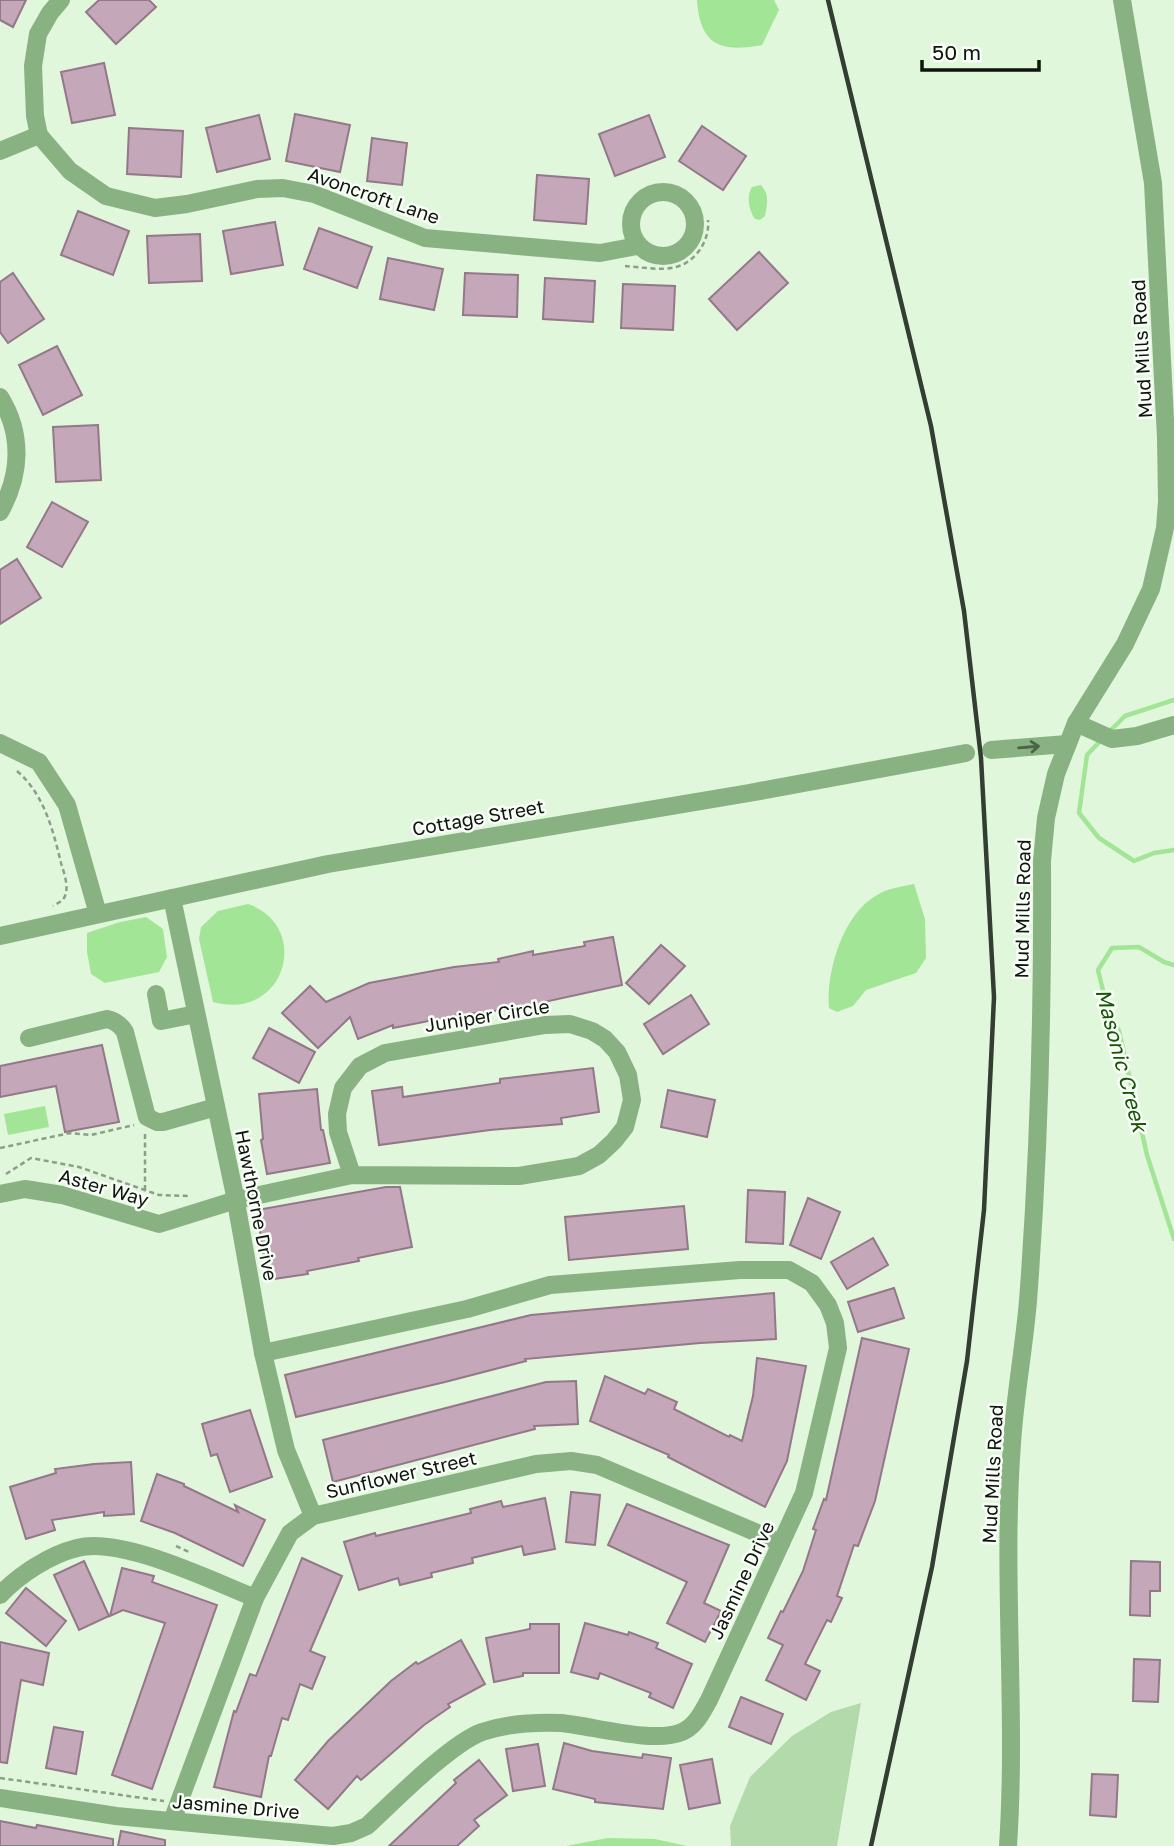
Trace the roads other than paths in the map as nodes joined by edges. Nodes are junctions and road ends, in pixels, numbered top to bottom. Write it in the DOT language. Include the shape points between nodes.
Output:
graph roads {
  1 [pos="61,0"];
  2 [pos="1122,0"];
  3 [pos="39,135"];
  4 [pos="0,151"];
  5 [pos="637,246"];
  6 [pos="0,397"];
  7 [pos="0,512"];
  8 [pos="1076,723"];
  9 [pos="1174,725"];
  10 [pos="0,743"];
  11 [pos="1068,744"];
  12 [pos="991,750"];
  13 [pos="966,752"];
  14 [pos="172,898"];
  15 [pos="98,914"];
  16 [pos="0,936"];
  17 [pos="156,994"];
  18 [pos="196,1013"];
  19 [pos="29,1038"];
  20 [pos="216,1107"];
  21 [pos="352,1175"];
  22 [pos="0,1194"];
  23 [pos="236,1200"];
  24 [pos="263,1353"];
  25 [pos="313,1516"];
  26 [pos="781,1543"];
  27 [pos="0,1595"];
  28 [pos="255,1598"];
  29 [pos="0,1798"];
  30 [pos="172,1821"];
  31 [pos="1008,1846"];
  1 -- 3 [label="street" via="38,34 33,95"];
  2 -- 8 [label="street, Mud Mills Road" via="1153,183 1167,501 1151,589 1125,644"];
  3 -- 4 [label="street"];
  3 -- 5 [label="street, Avoncroft Lane" via="70,172 106,196 133,204 155,208 283,188 314,194 425,238 600,253"];
  6 -- 7 [label="street" via="9,411 18,448 17,470"];
  8 -- 9 [label="street" via="1104,735 1137,736"];
  8 -- 11 [label="street, Mud Mills Road"];
  10 -- 15 [label="street" via="39,762 66,805"];
  12 -- 11 [label="street, one-way"];
  11 -- 31 [label="street, Mud Mills Road" via="1046,818 1042,861 1040,1128 1028,1303 1012,1443 1013,1735"];
  13 -- 14 [label="street, Cottage Street" via="328,864"];
  14 -- 15 [label="street, Cottage Street"];
  14 -- 18 [label="street, Hawthorne Drive"];
  15 -- 16 [label="street, Cottage Street"];
  17 -- 18 [label="street" via="161,1021"];
  18 -- 20 [label="street, Hawthorne Drive"];
  19 -- 20 [label="street" via="112,1020 125,1032 147,1117 163,1122"];
  20 -- 23 [label="street, Hawthorne Drive"];
  21 -- 21 [label="street, Juniper Circle" via="338,1132 343,1088 360,1066 385,1053 570,1024 605,1039 628,1075 632,1100 625,1127 599,1155 579,1166 519,1176"];
  21 -- 23 [label="street, Juniper Circle"];
  22 -- 23 [label="street, Aster Way" via="25,1189 62,1195 159,1224"];
  23 -- 24 [label="street, Hawthorne Drive"];
  24 -- 25 [label="street, Hawthorne Drive" via="286,1450"];
  24 -- 26 [label="street, Jasmine Drive" via="467,1309 550,1285 789,1270 812,1283 828,1305 838,1348 804,1493"];
  25 -- 26 [label="street, Sunflower Street" via="536,1464 571,1461 597,1465"];
  25 -- 28 [label="street, Sunflower Street" via="290,1533"];
  26 -- 30 [label="street, Jasmine Drive" via="709,1700 685,1731 645,1735 560,1723 481,1732 454,1748 367,1826 351,1833 333,1836"];
  27 -- 28 [label="street" via="34,1567 78,1548 105,1547 144,1555"];
  28 -- 30 [label="street, Sunflower Street"];
  29 -- 30 [label="street, Jasmine Drive"];
}
